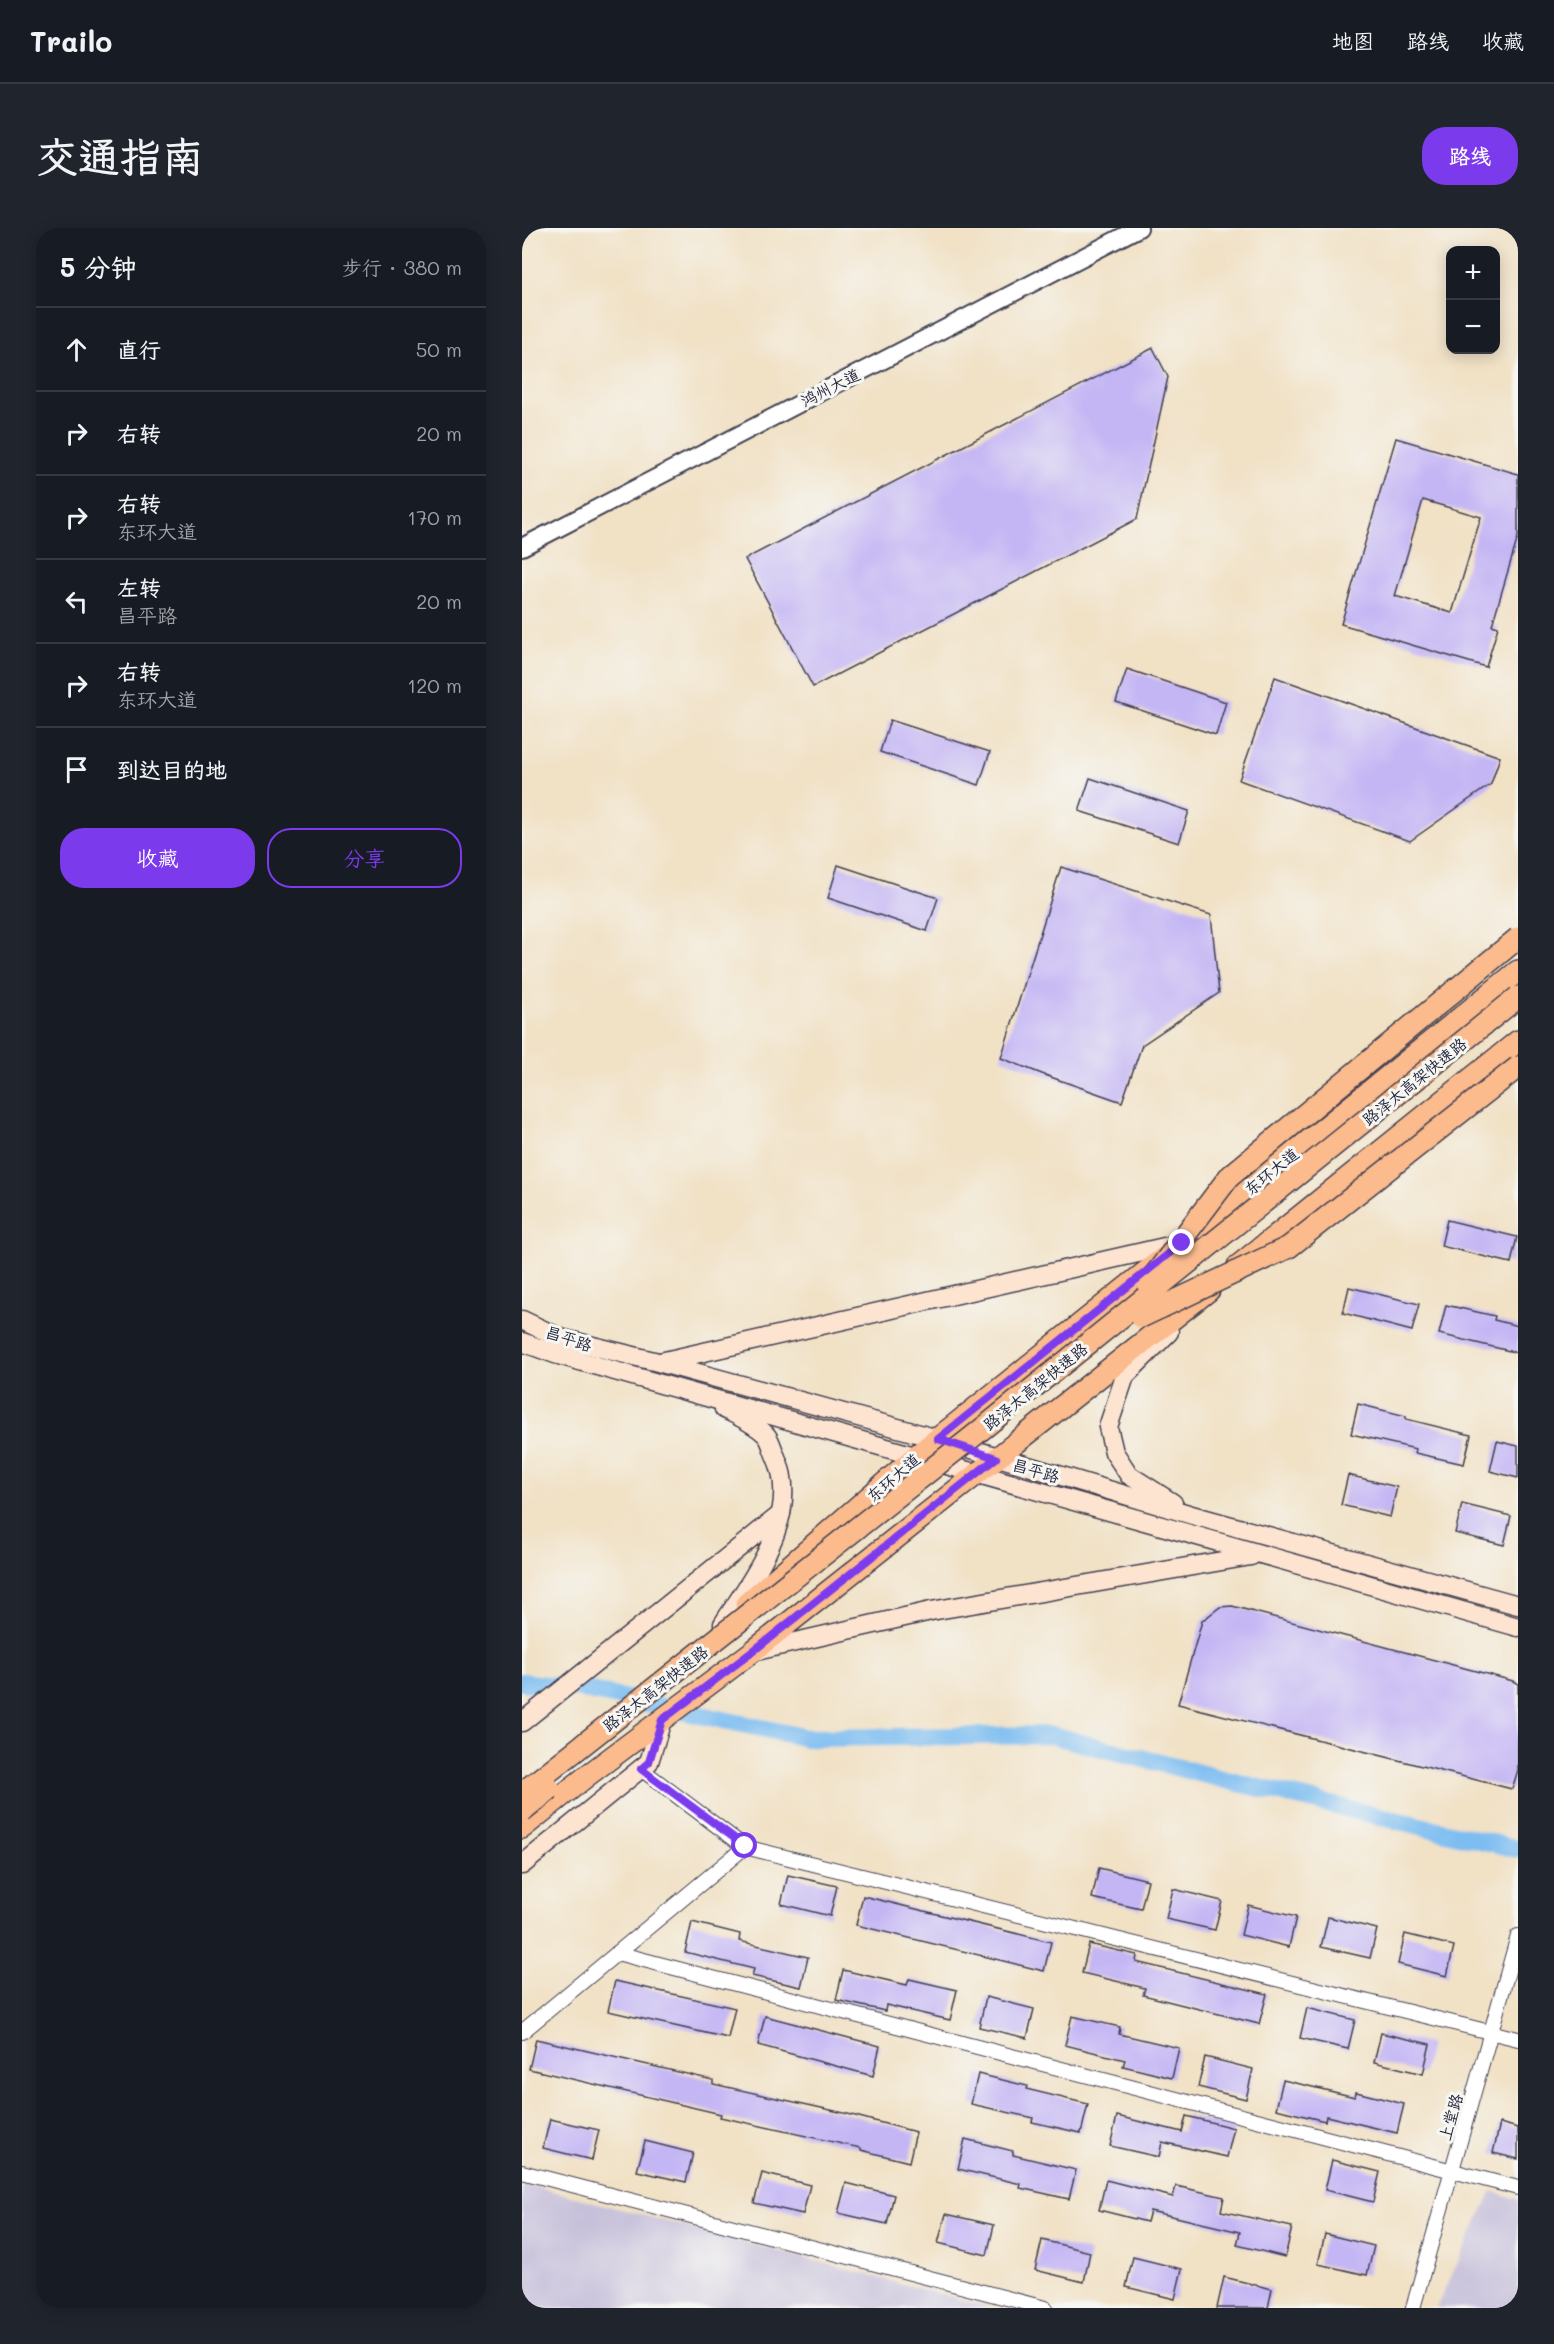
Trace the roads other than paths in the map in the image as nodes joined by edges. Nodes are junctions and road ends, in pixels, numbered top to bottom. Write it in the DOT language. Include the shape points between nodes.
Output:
graph roads {
  1 [pos="1139,228"];
  2 [pos="522,547"];
  3 [pos="1518,938"];
  4 [pos="1518,971"];
  5 [pos="1518,997"];
  6 [pos="1518,1016"];
  7 [pos="1518,1041"];
  8 [pos="1512,1060"];
  9 [pos="1182,1243"];
  10 [pos="1220,1281"];
  11 [pos="1135,1314"];
  12 [pos="522,1320"];
  13 [pos="522,1342"];
  14 [pos="658,1362"];
  15 [pos="658,1383"];
  16 [pos="938,1439"];
  17 [pos="917,1455"];
  18 [pos="996,1458"];
  19 [pos="976,1474"];
  20 [pos="781,1514"];
  21 [pos="1192,1515"];
  22 [pos="1257,1555"];
  23 [pos="1518,1605"];
  24 [pos="723,1624"];
  25 [pos="1518,1627"];
  26 [pos="752,1652"];
  27 [pos="662,1720"];
  28 [pos="522,1722"];
  29 [pos="641,1769"];
  30 [pos="522,1781"];
  31 [pos="522,1793"];
  32 [pos="522,1812"];
  33 [pos="522,1828"];
  34 [pos="745,1846"];
  35 [pos="522,1864"];
  36 [pos="1518,1936"];
  37 [pos="616,1953"];
  38 [pos="522,2032"];
  39 [pos="1491,2032"];
  40 [pos="1518,2039"];
  41 [pos="1452,2171"];
  42 [pos="522,2172"];
  43 [pos="1518,2188"];
  44 [pos="1046,2308"];
  45 [pos="1413,2308"];
  1 -- 2 [label="street, 鸿州大道"];
  3 -- 11 [label="main road, bridge" via="1229,1177"];
  4 -- 9 [label="main road, 东环大道"];
  5 -- 11 [label="main road, 路泽太高架快速路, bridge"];
  6 -- 11 [label="main road, 路泽太高架快速路, bridge"];
  7 -- 8 [label="main road"];
  8 -- 10 [label="main road"];
  8 -- 11 [label="main road, bridge" via="1289,1247"];
  9 -- 14 [label="main road"];
  9 -- 16 [label="main road, 东环大道"];
  10 -- 18 [label="main road"];
  10 -- 21 [label="main road" via="1125,1376 1108,1426 1114,1452 1129,1475"];
  11 -- 31 [label="main road, 路泽太高架快速路, bridge"];
  11 -- 32 [label="main road, 路泽太高架快速路, bridge"];
  12 -- 14 [label="main road, 昌平路" via="560,1338"];
  13 -- 15 [label="main road, 昌平路"];
  14 -- 16 [label="main road, 昌平路"];
  15 -- 17 [label="main road, 昌平路"];
  15 -- 20 [label="main road" via="735,1414 767,1436 782,1470 785,1505"];
  16 -- 17 [label="main road, 东环大道"];
  16 -- 18 [label="main road, 昌平路"];
  17 -- 19 [label="main road, 昌平路"];
  17 -- 24 [label="main road, 东环大道"];
  18 -- 19 [label="main road"];
  18 -- 21 [label="main road, 昌平路"];
  19 -- 22 [label="main road, 昌平路"];
  19 -- 26 [label="main road"];
  20 -- 24 [label="main road" via="763,1562"];
  20 -- 28 [label="main road"];
  21 -- 23 [label="main road, 昌平路"];
  22 -- 25 [label="main road, 昌平路"];
  22 -- 26 [label="main road" via="931,1611"];
  24 -- 30 [label="main road, 东环大道"];
  26 -- 27 [label="main road"];
  27 -- 29 [label="main road" via="649,1762"];
  27 -- 33 [label="main road"];
  29 -- 34 [label="street"];
  29 -- 35 [label="main road"];
  34 -- 37 [label="street"];
  34 -- 39 [label="street"];
  36 -- 39 [label="street, 上堂路"];
  37 -- 38 [label="street"];
  37 -- 41 [label="street"];
  39 -- 40 [label="street"];
  39 -- 41 [label="street, 上堂路"];
  41 -- 43 [label="street"];
  41 -- 45 [label="street, 上堂路"];
  42 -- 44 [label="street"];
}
